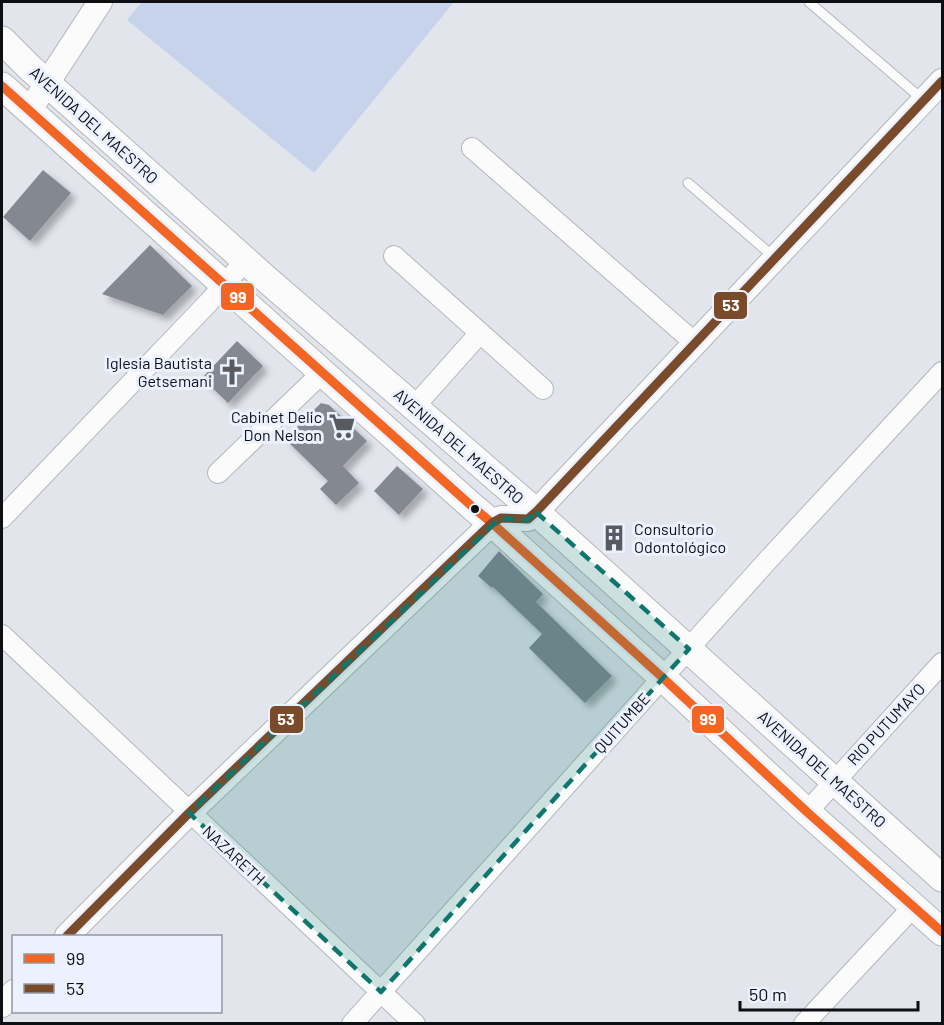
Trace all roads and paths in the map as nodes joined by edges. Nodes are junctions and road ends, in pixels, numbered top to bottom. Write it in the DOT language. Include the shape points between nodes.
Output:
graph roads {
  1 [pos="100,2"];
  2 [pos="809,2"];
  3 [pos="2,40"];
  4 [pos="942,81"];
  5 [pos="46,82"];
  6 [pos="2,86"];
  7 [pos="924,101"];
  8 [pos="28,111"];
  9 [pos="472,148"];
  10 [pos="688,183"];
  11 [pos="394,256"];
  12 [pos="775,258"];
  13 [pos="245,261"];
  14 [pos="224,285"];
  15 [pos="480,333"];
  16 [pos="695,343"];
  17 [pos="942,372"];
  18 [pos="322,373"];
  19 [pos="543,389"];
  20 [pos="414,406"];
  21 [pos="218,472"];
  22 [pos="536,512"];
  23 [pos="2,518"];
  24 [pos="492,523"];
  25 [pos="2,635"];
  26 [pos="689,649"];
  27 [pos="942,663"];
  28 [pos="663,678"];
  29 [pos="834,780"];
  30 [pos="807,812"];
  31 [pos="189,813"];
  32 [pos="942,878"];
  33 [pos="914,906"];
  34 [pos="942,932"];
  35 [pos="68,935"];
  36 [pos="381,992"];
  37 [pos="352,1023"];
  38 [pos="415,1023"];
  39 [pos="804,1023"];
  1 -- 5 [label="street"];
  2 -- 7 [label="lane"];
  3 -- 5 [label="main road, AVENIDA DEL MAESTRO"];
  4 -- 7 [label="street"];
  5 -- 8 [label="street"];
  5 -- 13 [label="main road, AVENIDA DEL MAESTRO"];
  6 -- 8 [label="main road, AVENIDA DEL MAESTRO"];
  7 -- 12 [label="street"];
  8 -- 14 [label="main road, AVENIDA DEL MAESTRO"];
  9 -- 16 [label="street"];
  10 -- 12 [label="lane"];
  11 -- 15 [label="street"];
  12 -- 16 [label="street"];
  13 -- 14 [label="street"];
  13 -- 20 [label="main road, AVENIDA DEL MAESTRO"];
  14 -- 18 [label="main road, AVENIDA DEL MAESTRO"];
  14 -- 23 [label="street"];
  15 -- 19 [label="street"];
  15 -- 20 [label="street"];
  16 -- 22 [label="street"];
  17 -- 26 [label="street, QUITUMBE"];
  18 -- 21 [label="street"];
  18 -- 24 [label="main road, AVENIDA DEL MAESTRO"];
  20 -- 22 [label="main road, AVENIDA DEL MAESTRO"];
  22 -- 24 [label="street" via="528,519 501,518"];
  22 -- 26 [label="main road, AVENIDA DEL MAESTRO"];
  24 -- 28 [label="main road, AVENIDA DEL MAESTRO"];
  24 -- 31 [label="street"];
  25 -- 31 [label="street, NAZARETH"];
  26 -- 28 [label="street, QUITUMBE"];
  26 -- 29 [label="main road, AVENIDA DEL MAESTRO"];
  27 -- 29 [label="street, RIO PUTUMAYO"];
  28 -- 30 [label="main road, AVENIDA DEL MAESTRO"];
  28 -- 36 [label="street, QUITUMBE"];
  29 -- 30 [label="street, RIO PUTUMAYO"];
  29 -- 32 [label="main road, AVENIDA DEL MAESTRO"];
  30 -- 33 [label="main road, AVENIDA DEL MAESTRO"];
  31 -- 35 [label="street"];
  31 -- 36 [label="street, NAZARETH"];
  33 -- 34 [label="main road, AVENIDA DEL MAESTRO"];
  33 -- 39 [label="street"];
  36 -- 37 [label="street, QUITUMBE"];
  36 -- 38 [label="street, NAZARETH"];
}
